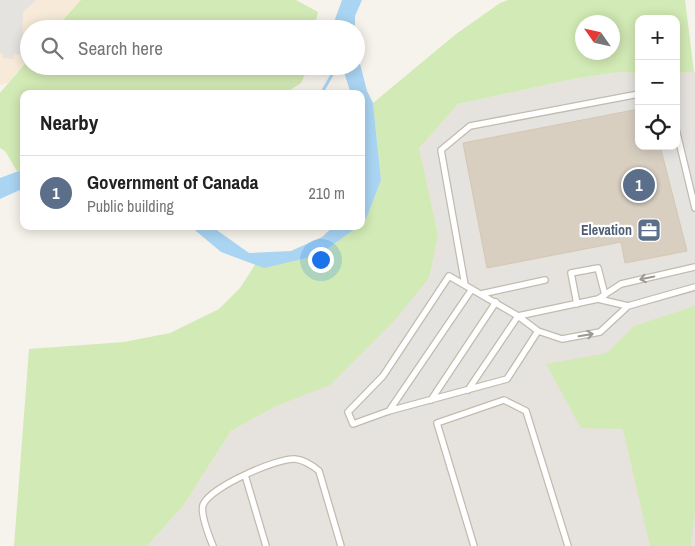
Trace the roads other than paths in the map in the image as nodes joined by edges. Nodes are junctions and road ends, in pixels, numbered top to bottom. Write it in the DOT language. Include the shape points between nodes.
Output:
graph roads {
  1 [pos="635,95"];
  2 [pos="680,146"];
  3 [pos="695,208"];
  4 [pos="695,268"];
  5 [pos="545,280"];
  6 [pos="465,285"];
  7 [pos="695,287"];
  8 [pos="472,289"];
  9 [pos="481,294"];
  10 [pos="605,295"];
  11 [pos="598,298"];
  12 [pos="496,302"];
  13 [pos="576,304"];
  14 [pos="628,306"];
  15 [pos="518,316"];
  16 [pos="538,332"];
  17 [pos="468,390"];
  18 [pos="431,400"];
  19 [pos="389,411"];
  20 [pos="245,475"];
  21 [pos="212,546"];
  22 [pos="266,546"];
  23 [pos="341,546"];
  24 [pos="474,546"];
  25 [pos="568,546"];
  1 -- 6 [label="lane" via="470,126 441,150"];
  2 -- 3 [label="lane"];
  4 -- 10 [label="lane, one-way" via="620,284"];
  5 -- 9 [label="lane"];
  6 -- 8 [label="lane"];
  6 -- 19 [label="lane" via="449,276 382,376 348,412 353,424"];
  7 -- 14 [label="lane"];
  8 -- 9 [label="lane"];
  8 -- 19 [label="lane"];
  9 -- 12 [label="lane"];
  10 -- 11 [label="lane"];
  10 -- 13 [label="lane" via="598,268 571,273"];
  11 -- 13 [label="lane"];
  11 -- 14 [label="lane"];
  12 -- 15 [label="lane"];
  12 -- 18 [label="lane"];
  13 -- 15 [label="lane"];
  16 -- 14 [label="lane, one-way" via="562,339 600,332"];
  15 -- 16 [label="lane"];
  15 -- 17 [label="lane"];
  16 -- 17 [label="lane" via="507,379"];
  17 -- 18 [label="lane"];
  18 -- 19 [label="lane"];
  20 -- 21 [label="lane" via="219,488 203,505"];
  20 -- 22 [label="lane"];
  20 -- 23 [label="lane" via="293,459 316,468"];
  24 -- 25 [label="lane" via="437,424 504,400 526,411"];
}
